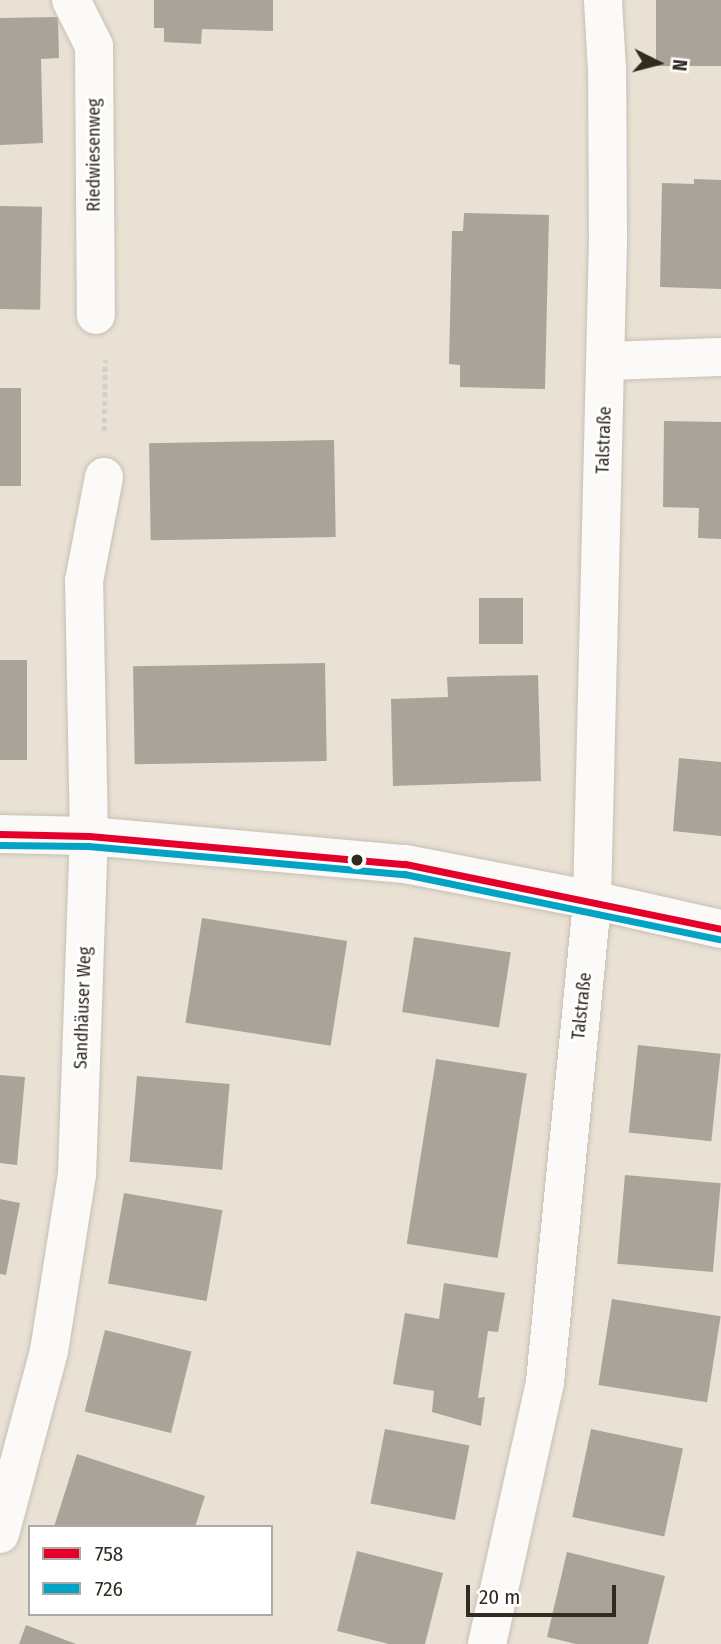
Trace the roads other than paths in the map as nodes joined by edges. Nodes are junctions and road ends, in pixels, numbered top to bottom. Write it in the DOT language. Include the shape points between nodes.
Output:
graph roads {
  1 [pos="71,0"];
  2 [pos="603,0"];
  3 [pos="96,315"];
  4 [pos="721,358"];
  5 [pos="606,361"];
  6 [pos="104,477"];
  7 [pos="0,834"];
  8 [pos="89,836"];
  9 [pos="592,900"];
  10 [pos="721,929"];
  11 [pos="0,1534"];
  12 [pos="487,1644"];
  1 -- 3 [label="street, Riedwiesenweg" via="94,46"];
  2 -- 5 [label="street, Talstraße" via="609,152"];
  4 -- 5 [label="street"];
  5 -- 9 [label="street, Talstraße"];
  6 -- 8 [label="street, Sandhäuser Weg" via="84,581"];
  7 -- 8 [label="street"];
  8 -- 9 [label="street" via="405,864"];
  8 -- 11 [label="street, Sandhäuser Weg" via="77,1175 49,1351"];
  9 -- 10 [label="street"];
  9 -- 12 [label="street, Talstraße" via="545,1381"];
}
